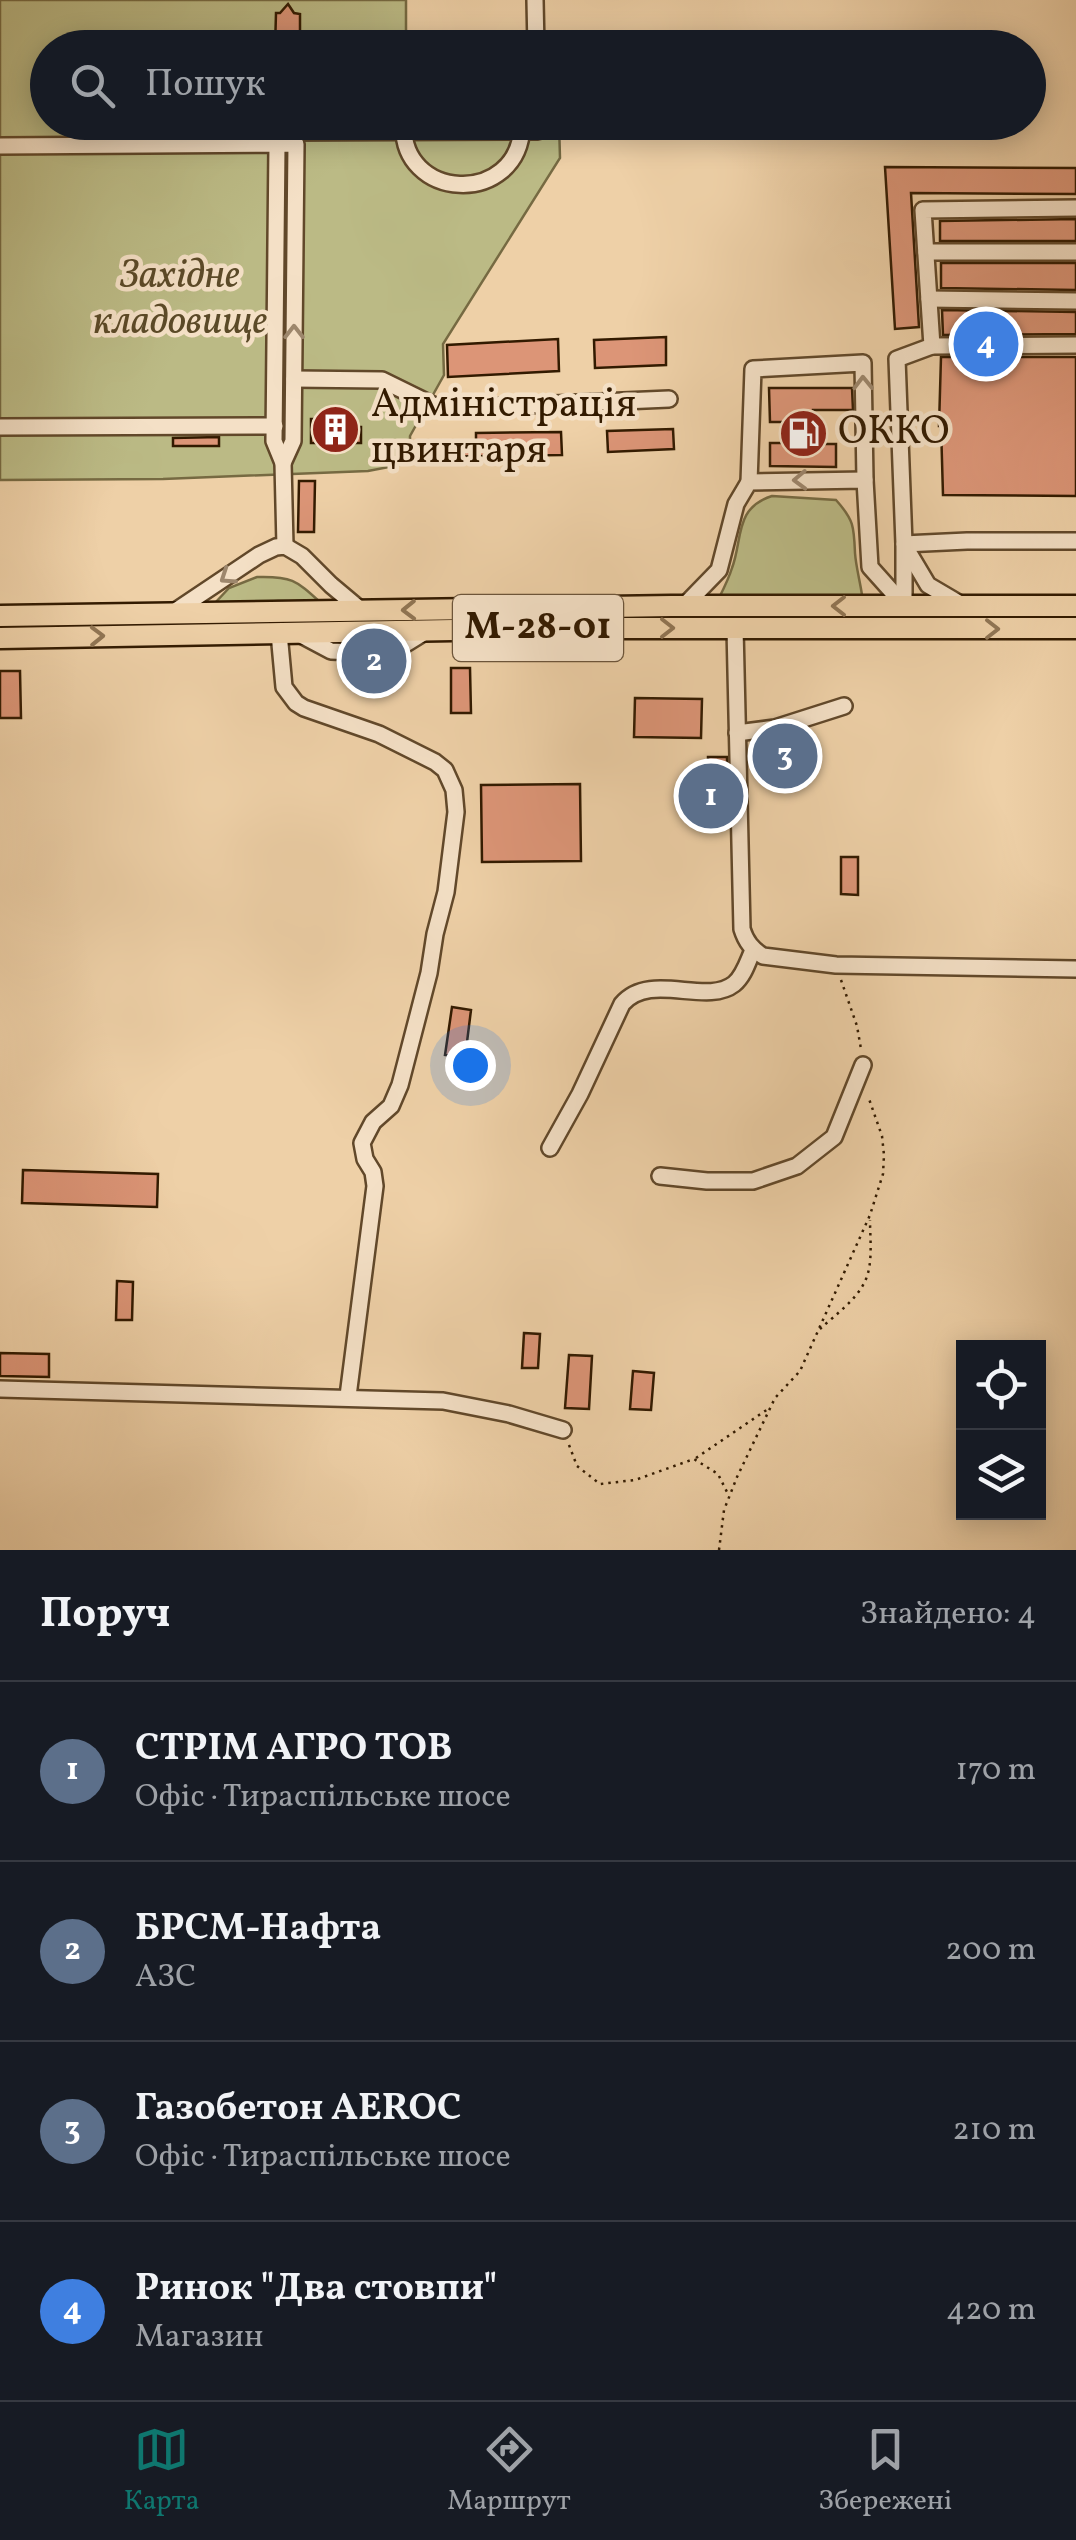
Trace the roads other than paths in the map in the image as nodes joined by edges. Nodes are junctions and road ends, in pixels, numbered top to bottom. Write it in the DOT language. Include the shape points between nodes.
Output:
graph roads {
  1 [pos="535,0"];
  2 [pos="536,30"];
  3 [pos="214,140"];
  4 [pos="286,140"];
  5 [pos="286,140"];
  6 [pos="406,140"];
  7 [pos="519,140"];
  8 [pos="0,146"];
  9 [pos="1076,208"];
  10 [pos="926,252"];
  11 [pos="1076,252"];
  12 [pos="929,299"];
  13 [pos="1076,301"];
  14 [pos="932,346"];
  15 [pos="1076,346"];
  16 [pos="294,379"];
  17 [pos="670,399"];
  18 [pos="274,426"];
  19 [pos="0,427"];
  20 [pos="283,463"];
  21 [pos="865,480"];
  22 [pos="749,482"];
  23 [pos="1076,542"];
  24 [pos="904,544"];
  25 [pos="285,546"];
  26 [pos="904,605"];
  27 [pos="684,606"];
  28 [pos="962,606"];
  29 [pos="1076,606"];
  30 [pos="362,610"];
  31 [pos="172,614"];
  32 [pos="0,616"];
  33 [pos="735,628"];
  34 [pos="1076,628"];
  35 [pos="428,630"];
  36 [pos="287,632"];
  37 [pos="0,638"];
  38 [pos="394,651"];
  39 [pos="355,652"];
  40 [pos="844,706"];
  41 [pos="738,734"];
  42 [pos="753,950"];
  43 [pos="1076,969"];
  44 [pos="863,1065"];
  45 [pos="550,1148"];
  46 [pos="660,1176"];
  47 [pos="0,1388"];
  48 [pos="348,1396"];
  49 [pos="564,1430"];
  1 -- 2 [label="street"];
  3 -- 8 [label="street"];
  16 -- 4 [label="street, one-way"];
  5 -- 18 [label="street"];
  6 -- 7 [label="street" via="419,167 453,185 491,179 507,167"];
  9 -- 10 [label="street" via="923,210"];
  10 -- 11 [label="street"];
  10 -- 12 [label="street"];
  12 -- 13 [label="street"];
  12 -- 14 [label="street"];
  14 -- 15 [label="street"];
  14 -- 24 [label="street" via="897,359"];
  16 -- 17 [label="street" via="382,380 441,409"];
  16 -- 20 [label="street" via="293,441"];
  18 -- 19 [label="street"];
  18 -- 20 [label="street"];
  20 -- 25 [label="street"];
  21 -- 22 [label="street, one-way"];
  21 -- 22 [label="street, one-way" via="863,363 752,369"];
  21 -- 26 [label="street" via="870,567"];
  22 -- 27 [label="street" via="736,504 719,570"];
  23 -- 24 [label="street"];
  24 -- 26 [label="street"];
  24 -- 28 [label="street" via="928,585"];
  25 -- 30 [label="street"];
  25 -- 31 [label="street, one-way" via="259,555"];
  26 -- 27 [label="highway, М-28-01, one-way"];
  26 -- 28 [label="highway, М-28-01"];
  27 -- 30 [label="highway, М-28-01, one-way"];
  28 -- 29 [label="highway, М-28-01"];
  30 -- 31 [label="highway, М-28-01"];
  31 -- 32 [label="highway, М-28-01"];
  33 -- 34 [label="highway, М-28-01, one-way"];
  35 -- 33 [label="highway, М-28-01, one-way"];
  33 -- 41 [label="street"];
  35 -- 36 [label="highway, М-28-01"];
  35 -- 38 [label="street"];
  37 -- 36 [label="highway, М-28-01, one-way"];
  36 -- 39 [label="street" via="331,651"];
  36 -- 48 [label="street" via="281,675 289,697 436,762 456,800 446,892 400,1085 362,1144 374,1186"];
  40 -- 41 [label="street"];
  41 -- 42 [label="street" via="742,929"];
  42 -- 43 [label="street" via="836,964"];
  42 -- 45 [label="street" via="738,980 723,990 645,989 628,996"];
  44 -- 46 [label="street" via="834,1137 798,1166 753,1182"];
  47 -- 48 [label="street"];
  48 -- 49 [label="street" via="443,1400"];
}
